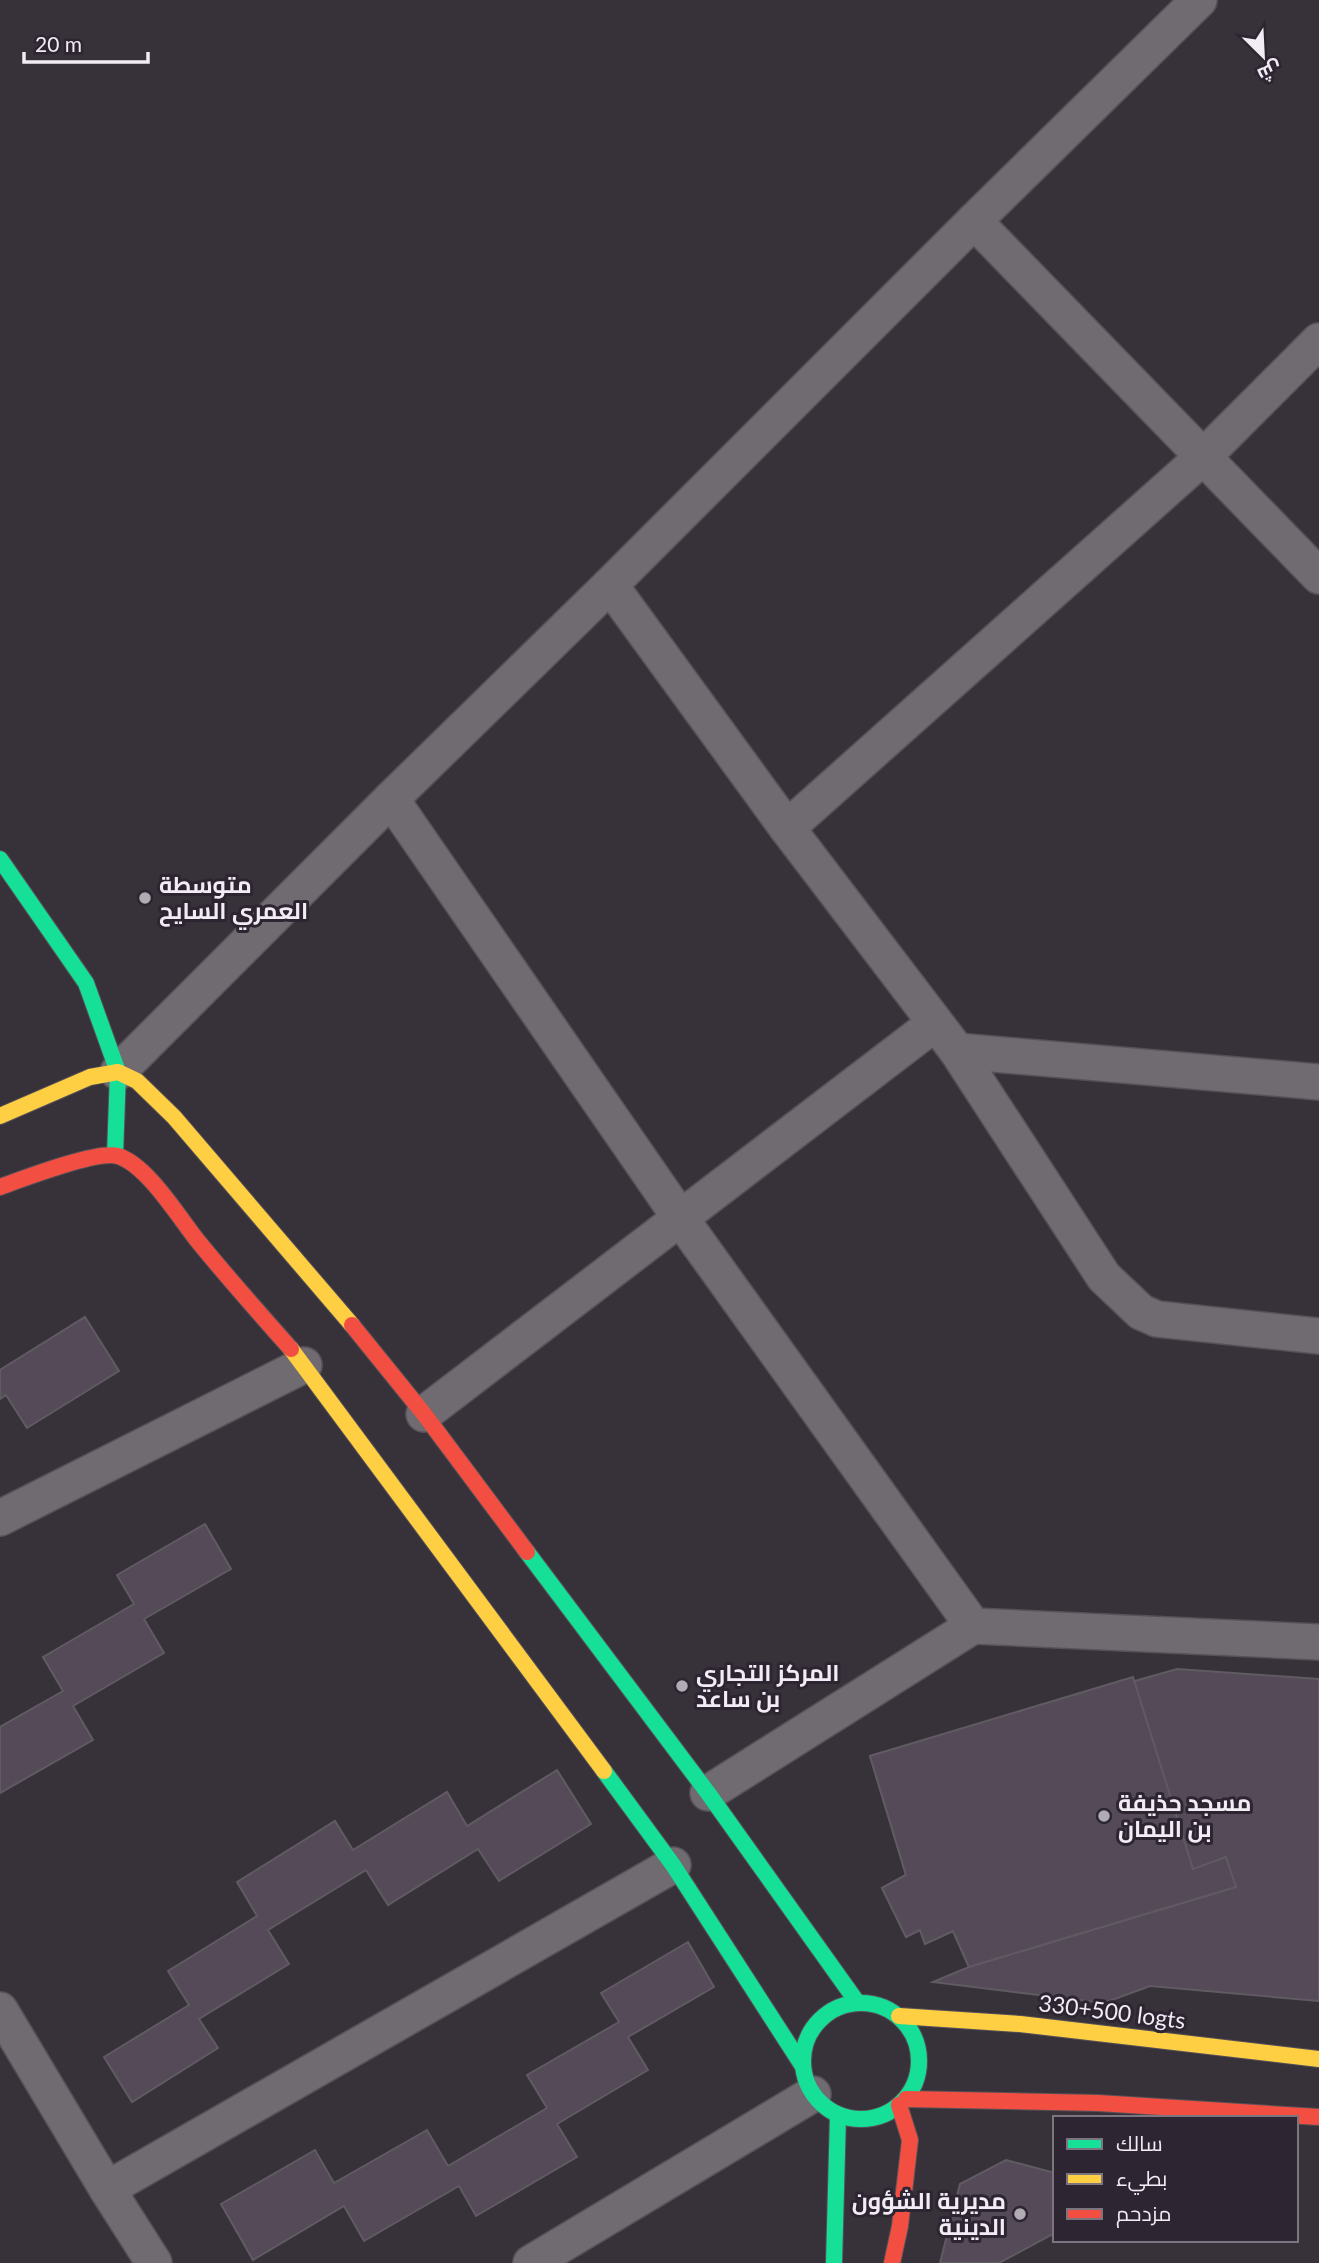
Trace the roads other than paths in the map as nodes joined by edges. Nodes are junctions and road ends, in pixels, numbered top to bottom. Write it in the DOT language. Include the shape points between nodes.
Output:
graph roads {
  1 [pos="1199,0"];
  2 [pos="974,221"];
  3 [pos="1319,341"];
  4 [pos="1203,456"];
  5 [pos="1319,576"];
  6 [pos="610,585"];
  7 [pos="391,799"];
  8 [pos="787,828"];
  9 [pos="0,859"];
  10 [pos="934,1024"];
  11 [pos="957,1051"];
  12 [pos="118,1072"];
  13 [pos="1319,1082"];
  14 [pos="0,1116"];
  15 [pos="115,1155"];
  16 [pos="0,1187"];
  17 [pos="681,1219"];
  18 [pos="1319,1336"];
  19 [pos="304,1365"];
  20 [pos="424,1414"];
  21 [pos="0,1518"];
  22 [pos="973,1626"];
  23 [pos="1319,1642"];
  24 [pos="708,1793"];
  25 [pos="673,1865"];
  26 [pos="856,2002"];
  27 [pos="0,2010"];
  28 [pos="899,2016"];
  29 [pos="1319,2059"];
  30 [pos="818,2091"];
  31 [pos="902,2102"];
  32 [pos="1319,2117"];
  33 [pos="107,2189"];
  34 [pos="153,2263"];
  35 [pos="531,2263"];
  36 [pos="834,2263"];
  37 [pos="892,2263"];
  1 -- 2 [label="street"];
  2 -- 4 [label="street"];
  2 -- 6 [label="street"];
  3 -- 4 [label="street"];
  4 -- 5 [label="street"];
  4 -- 8 [label="street"];
  6 -- 7 [label="street"];
  6 -- 8 [label="street"];
  7 -- 12 [label="street"];
  7 -- 17 [label="street"];
  8 -- 10 [label="street"];
  9 -- 12 [label="street" via="86,983"];
  10 -- 11 [label="street"];
  10 -- 17 [label="street"];
  11 -- 13 [label="street"];
  11 -- 18 [label="street" via="1104,1277 1141,1312 1200,1325"];
  12 -- 14 [label="street" via="90,1077"];
  12 -- 15 [label="street"];
  12 -- 20 [label="street" via="137,1081 174,1117 322,1287"];
  15 -- 16 [label="street" via="71,1163"];
  15 -- 19 [label="street" via="150,1180"];
  17 -- 20 [label="street"];
  17 -- 22 [label="street"];
  19 -- 21 [label="street"];
  19 -- 25 [label="street"];
  20 -- 24 [label="street"];
  22 -- 23 [label="street"];
  22 -- 24 [label="street"];
  24 -- 26 [label="street"];
  25 -- 30 [label="street"];
  25 -- 33 [label="street"];
  26 -- 28 [label="street" via="879,2005"];
  26 -- 30 [label="street" via="839,2006 811,2030 804,2047"];
  27 -- 33 [label="street"];
  28 -- 29 [label="street, 330+500 logts" via="1020,2024"];
  28 -- 31 [label="street" via="911,2030 920,2065"];
  30 -- 31 [label="street" via="856,2119 874,2118"];
  30 -- 35 [label="street"];
  30 -- 36 [label="street"];
  31 -- 32 [label="street" via="1098,2103"];
  31 -- 37 [label="street" via="910,2140"];
  33 -- 34 [label="street"];
}
